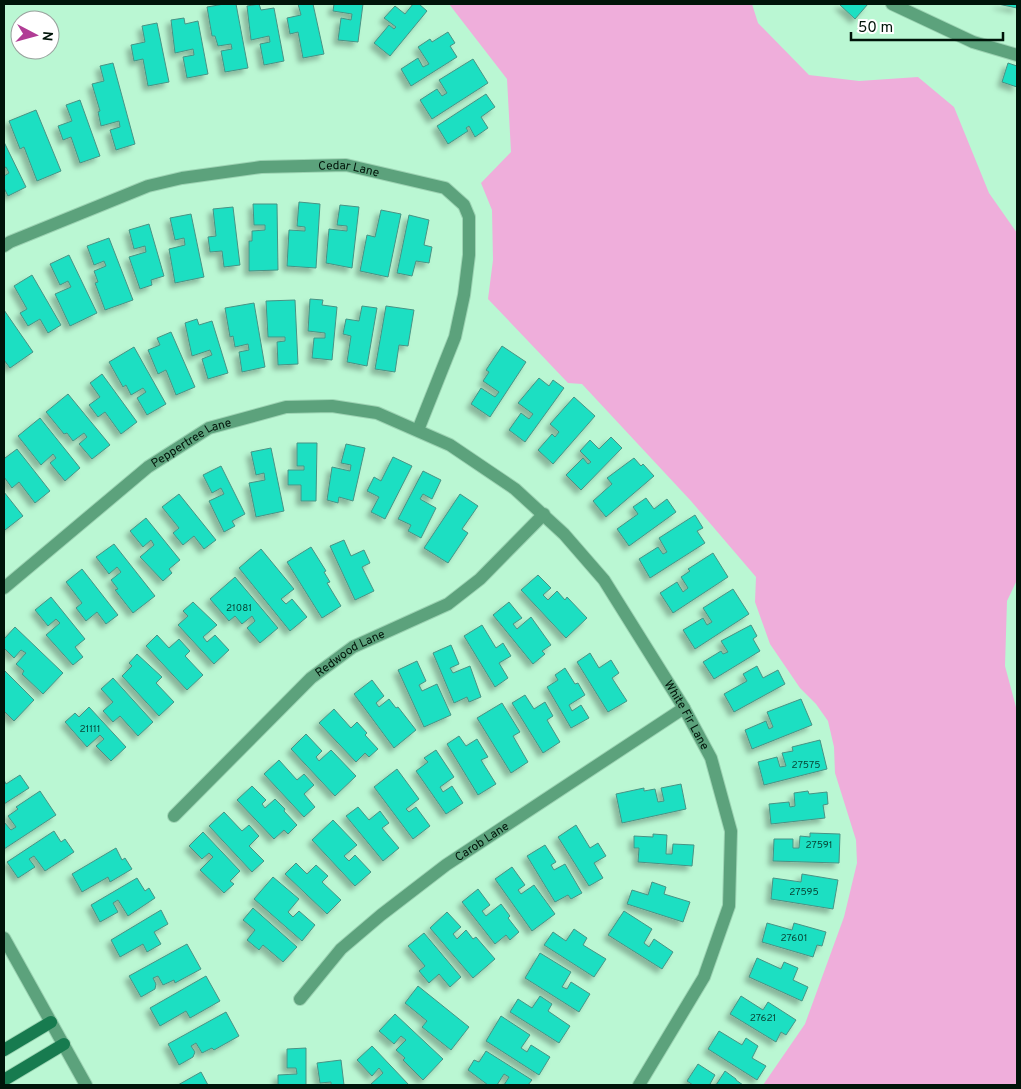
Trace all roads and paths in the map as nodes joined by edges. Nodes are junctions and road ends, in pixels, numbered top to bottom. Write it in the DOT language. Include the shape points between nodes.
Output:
graph roads {
  1 [pos="892,4"];
  2 [pos="1017,55"];
  3 [pos="4,246"];
  4 [pos="418,430"];
  5 [pos="544,514"];
  6 [pos="4,588"];
  7 [pos="684,708"];
  8 [pos="174,816"];
  9 [pos="4,938"];
  10 [pos="300,999"];
  11 [pos="53,1026"];
  12 [pos="64,1044"];
  13 [pos="4,1050"];
  14 [pos="4,1080"];
  15 [pos="86,1085"];
  16 [pos="639,1085"];
  1 -- 2 [label="street" via="973,42"];
  3 -- 4 [label="street, Cedar Lane" via="148,186 261,167 346,165 445,188 464,204 469,217 469,254 455,337"];
  4 -- 5 [label="street, White Fir Lane" via="457,450 515,489"];
  4 -- 6 [label="street, Peppertree Lane" via="377,413 332,406 286,407 210,428 148,467"];
  5 -- 7 [label="street, White Fir Lane" via="604,580"];
  5 -- 8 [label="street, Redwood Lane" via="480,579 448,604 353,647 311,678"];
  7 -- 10 [label="street, Carob Lane" via="446,865 380,915 341,949"];
  7 -- 16 [label="street, White Fir Lane" via="711,758 731,831 729,906 704,977"];
  9 -- 11 [label="street"];
  11 -- 12 [label="street"];
  11 -- 13 [label="street"];
  12 -- 14 [label="street"];
  12 -- 15 [label="street"];
}
